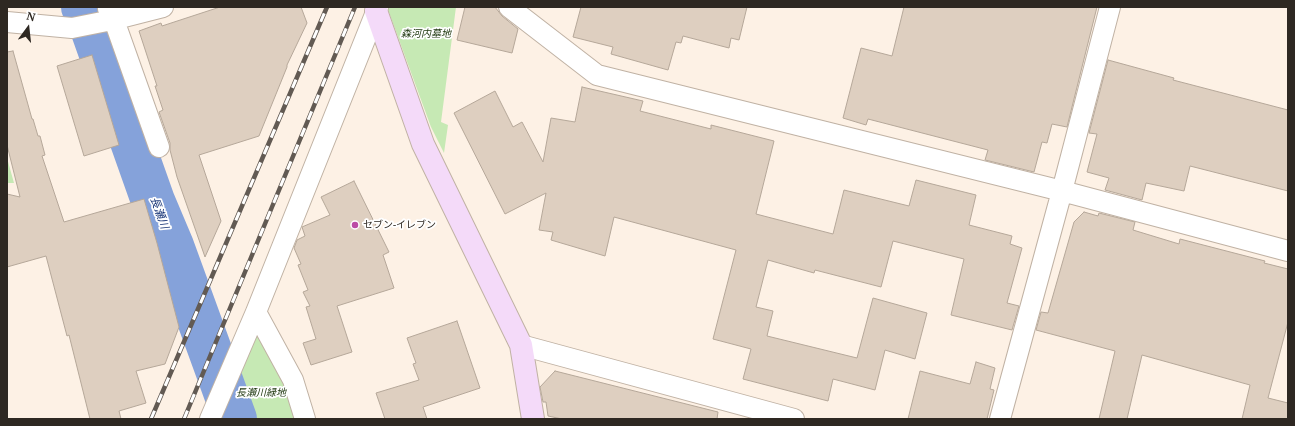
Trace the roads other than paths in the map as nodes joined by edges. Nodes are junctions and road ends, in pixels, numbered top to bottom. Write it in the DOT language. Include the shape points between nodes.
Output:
graph roads {
  1 [pos="163,7"];
  2 [pos="509,7"];
  3 [pos="1110,7"];
  4 [pos="376,8"];
  5 [pos="111,16"];
  6 [pos="7,22"];
  7 [pos="159,147"];
  8 [pos="1062,191"];
  9 [pos="1288,251"];
  10 [pos="256,312"];
  11 [pos="521,345"];
  12 [pos="210,419"];
  13 [pos="304,419"];
  14 [pos="533,419"];
  15 [pos="794,419"];
  16 [pos="1000,419"];
  1 -- 5 [label="street"];
  2 -- 8 [label="street" via="596,75"];
  3 -- 8 [label="street"];
  4 -- 10 [label="street"];
  4 -- 11 [label="street" via="423,144"];
  5 -- 6 [label="street" via="72,28"];
  5 -- 7 [label="street"];
  8 -- 9 [label="street"];
  8 -- 16 [label="street"];
  10 -- 12 [label="street"];
  10 -- 13 [label="street" via="293,380"];
  11 -- 14 [label="street"];
  11 -- 15 [label="street"];
}
